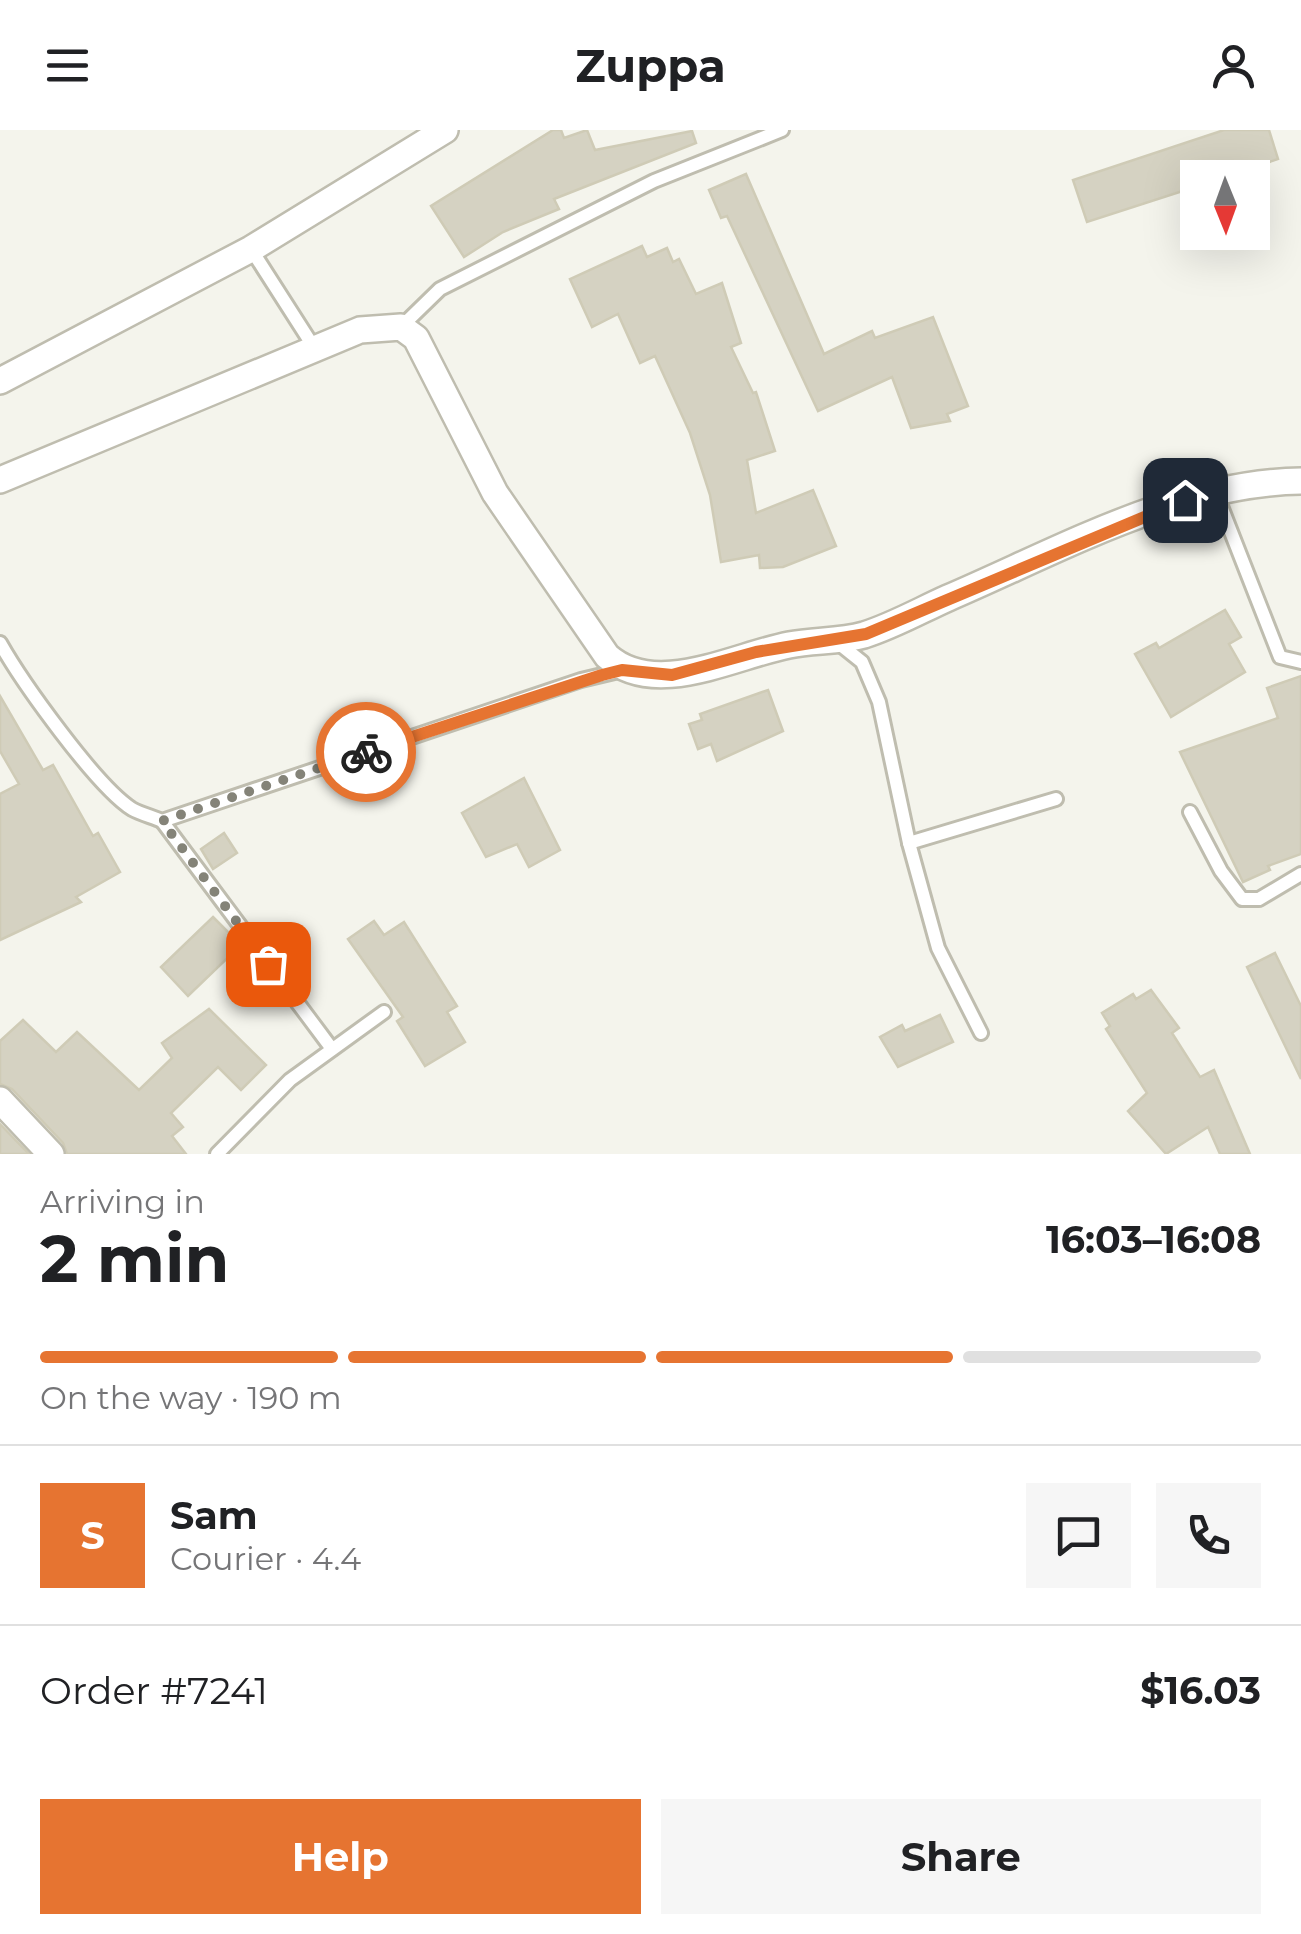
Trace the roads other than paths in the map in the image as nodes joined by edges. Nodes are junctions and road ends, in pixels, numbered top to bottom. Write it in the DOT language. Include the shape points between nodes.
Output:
graph roads {
  1 [pos="445,130"];
  2 [pos="782,130"];
  3 [pos="250,249"];
  4 [pos="401,327"];
  5 [pos="315,349"];
  6 [pos="0,381"];
  7 [pos="0,480"];
  8 [pos="1301,481"];
  9 [pos="1215,491"];
  10 [pos="836,641"];
  11 [pos="0,643"];
  12 [pos="1301,662"];
  13 [pos="622,670"];
  14 [pos="1056,799"];
  15 [pos="1190,812"];
  16 [pos="162,821"];
  17 [pos="908,843"];
  18 [pos="1301,874"];
  19 [pos="384,1012"];
  20 [pos="982,1033"];
  21 [pos="332,1050"];
  22 [pos="0,1100"];
  23 [pos="51,1154"];
  24 [pos="216,1154"];
  1 -- 3 [label="street"];
  2 -- 4 [label="lane" via="654,181 440,289"];
  3 -- 5 [label="lane"];
  3 -- 6 [label="street"];
  4 -- 5 [label="street" via="360,330"];
  4 -- 13 [label="street" via="416,338 495,493"];
  5 -- 7 [label="street"];
  8 -- 9 [label="street"];
  9 -- 10 [label="street"];
  9 -- 12 [label="lane" via="1280,657"];
  10 -- 13 [label="street" via="782,646 672,675"];
  10 -- 17 [label="lane" via="862,662 879,702"];
  11 -- 16 [label="lane" via="20,678 100,775 132,809"];
  13 -- 16 [label="lane"];
  14 -- 17 [label="lane"];
  15 -- 18 [label="lane" via="1242,899 1258,899"];
  16 -- 21 [label="lane"];
  17 -- 20 [label="lane" via="938,948"];
  19 -- 21 [label="lane"];
  21 -- 24 [label="lane" via="290,1080"];
  22 -- 23 [label="street"];
}
